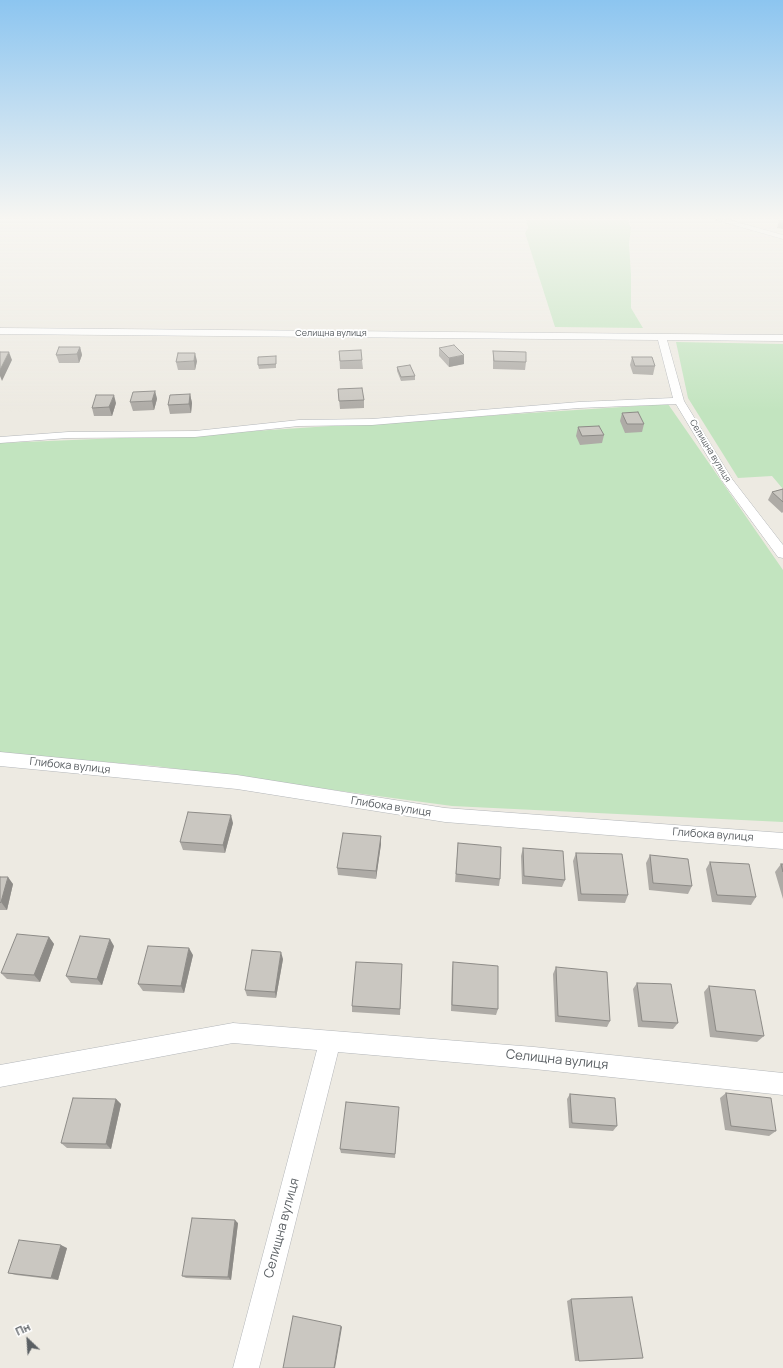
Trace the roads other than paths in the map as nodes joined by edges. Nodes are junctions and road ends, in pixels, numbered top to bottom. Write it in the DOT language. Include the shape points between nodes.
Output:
graph roads {
  1 [pos="0,331"];
  2 [pos="662,337"];
  3 [pos="783,338"];
  4 [pos="680,401"];
  5 [pos="0,440"];
  6 [pos="783,554"];
  7 [pos="0,759"];
  8 [pos="783,841"];
  9 [pos="330,1041"];
  10 [pos="0,1076"];
  11 [pos="783,1084"];
  12 [pos="246,1368"];
  1 -- 2 [label="street, Селищна вулиця"];
  2 -- 3 [label="street, Селищна вулиця"];
  2 -- 4 [label="street, Селищна вулиця"];
  4 -- 5 [label="street" via="579,405 372,422 299,423 195,434 68,435"];
  4 -- 6 [label="street, Селищна вулиця" via="727,480"];
  7 -- 8 [label="street, Глибока вулиця" via="237,782 445,815"];
  9 -- 10 [label="street, Селищна вулиця" via="233,1033"];
  9 -- 11 [label="street, Селищна вулиця" via="534,1058"];
  9 -- 12 [label="street, Селищна вулиця"];
}
